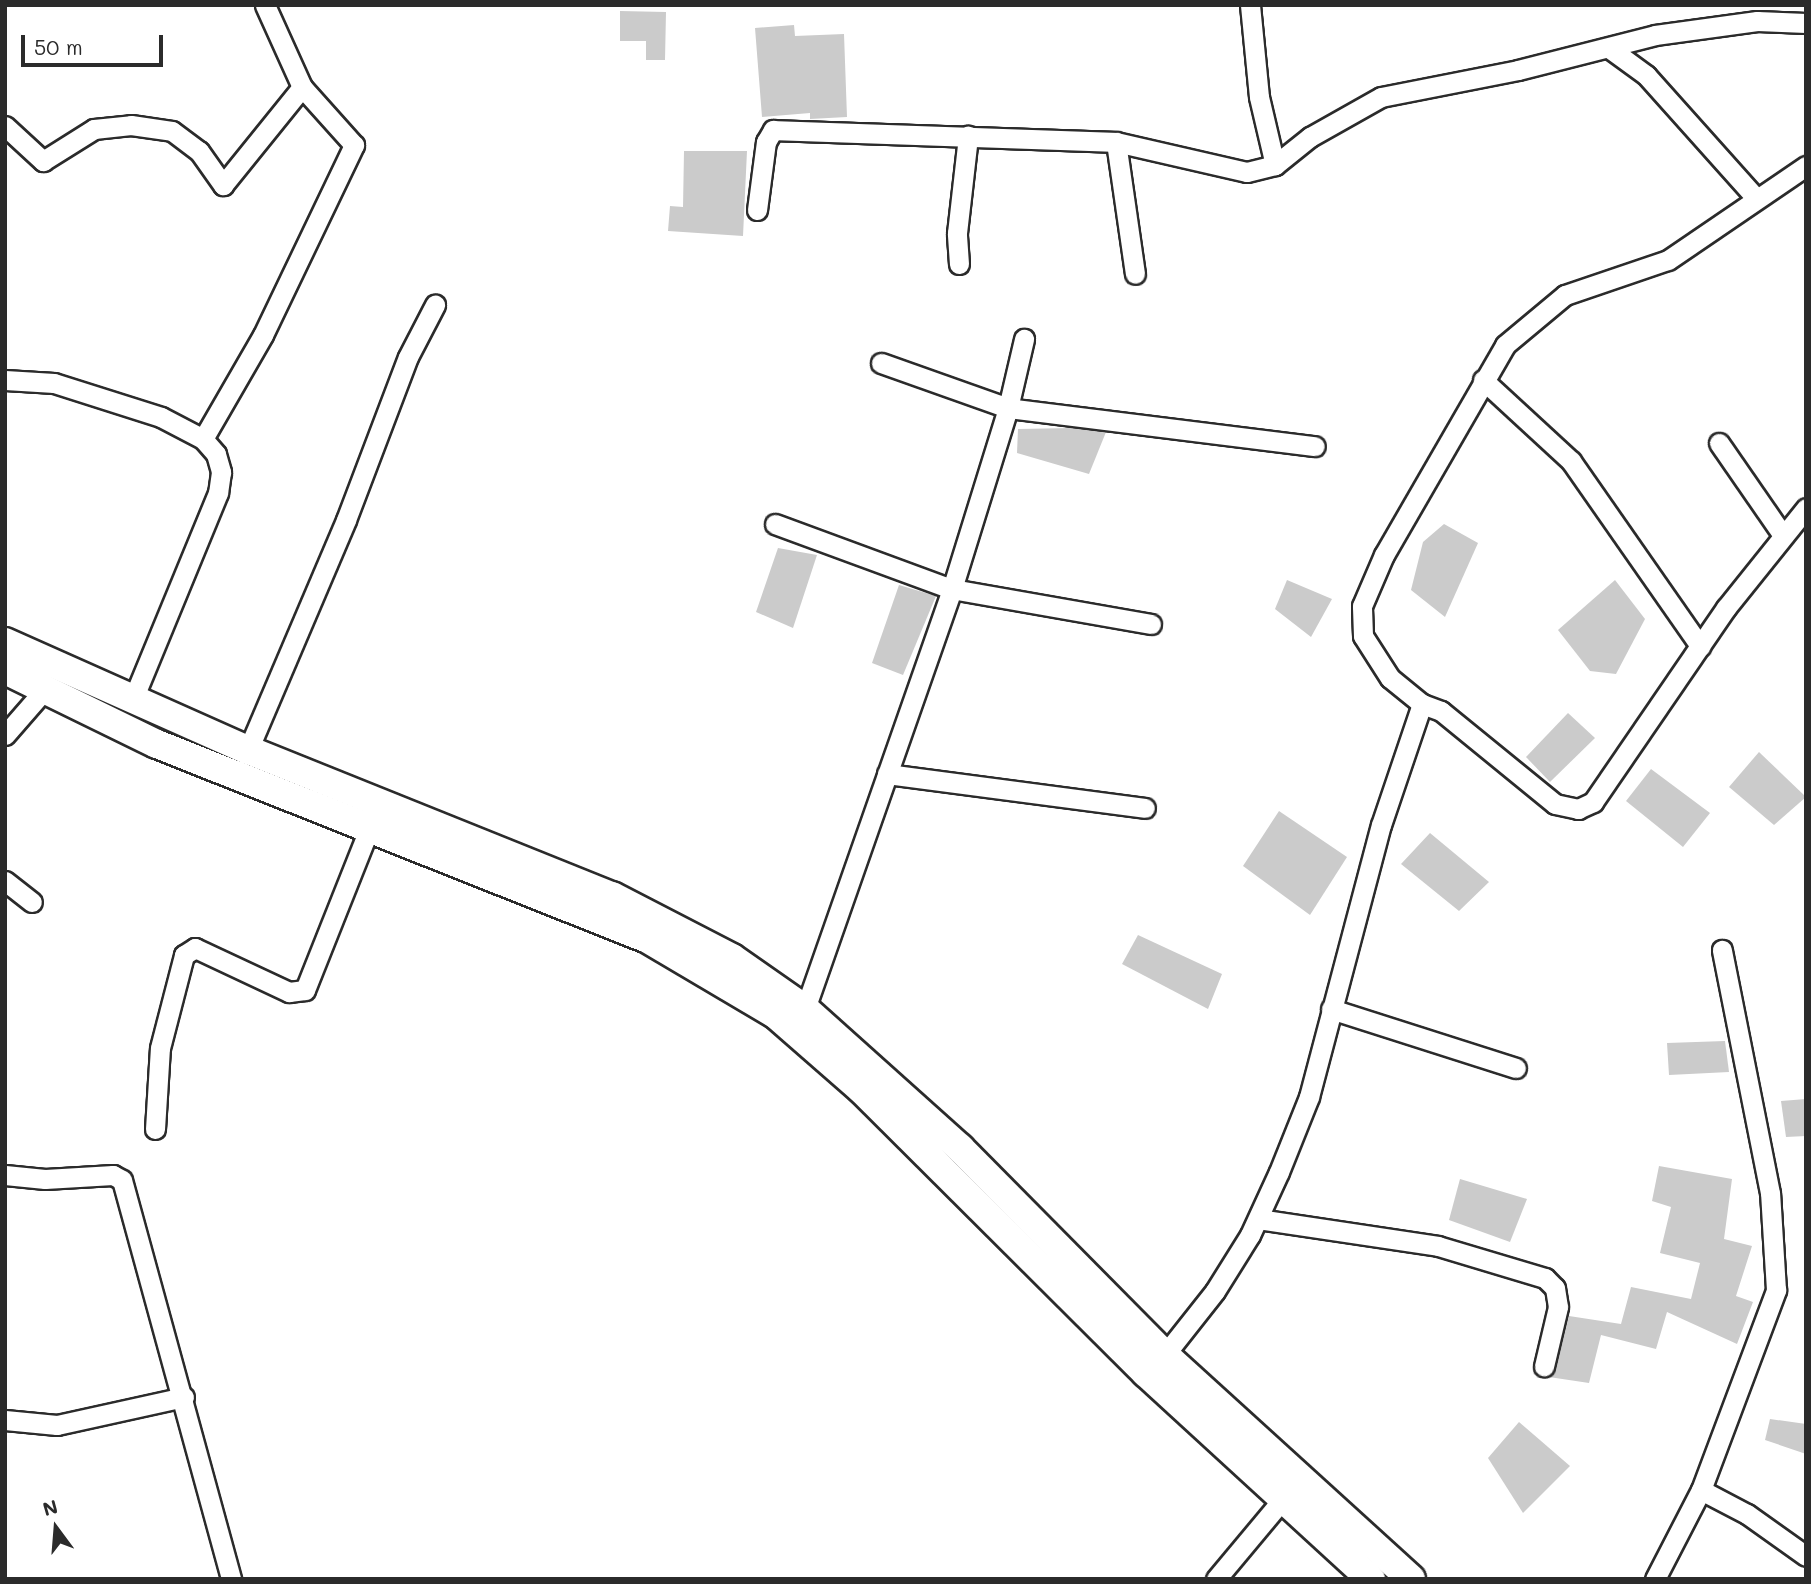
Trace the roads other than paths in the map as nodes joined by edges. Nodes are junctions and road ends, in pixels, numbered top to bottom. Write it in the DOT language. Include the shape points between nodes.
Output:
graph roads {
  1 [pos="265,5"];
  2 [pos="1250,5"];
  3 [pos="1806,23"];
  4 [pos="1609,48"];
  5 [pos="302,87"];
  6 [pos="5,126"];
  7 [pos="968,136"];
  8 [pos="1116,142"];
  9 [pos="1275,165"];
  10 [pos="1806,166"];
  11 [pos="1755,197"];
  12 [pos="757,210"];
  13 [pos="959,264"];
  14 [pos="1135,274"];
  15 [pos="435,305"];
  16 [pos="1024,338"];
  17 [pos="881,363"];
  18 [pos="5,380"];
  19 [pos="1483,380"];
  20 [pos="1008,408"];
  21 [pos="203,439"];
  22 [pos="1719,443"];
  23 [pos="1315,446"];
  24 [pos="1806,508"];
  25 [pos="775,524"];
  26 [pos="1782,534"];
  27 [pos="952,589"];
  28 [pos="1151,624"];
  29 [pos="5,642"];
  30 [pos="1700,646"];
  31 [pos="5,670"];
  32 [pos="45,689"];
  33 [pos="133,699"];
  34 [pos="1422,704"];
  35 [pos="5,735"];
  36 [pos="248,750"];
  37 [pos="887,774"];
  38 [pos="1145,808"];
  39 [pos="370,827"];
  40 [pos="5,881"];
  41 [pos="32,902"];
  42 [pos="1722,950"];
  43 [pos="805,1009"];
  44 [pos="1331,1009"];
  45 [pos="1516,1068"];
  46 [pos="155,1129"];
  47 [pos="5,1175"];
  48 [pos="1258,1219"];
  49 [pos="1156,1365"];
  50 [pos="1544,1366"];
  51 [pos="184,1398"];
  52 [pos="5,1420"];
  53 [pos="1701,1490"];
  54 [pos="1282,1500"];
  55 [pos="1806,1556"];
  56 [pos="232,1579"];
  57 [pos="1216,1579"];
  58 [pos="1371,1579"];
  59 [pos="1411,1579"];
  60 [pos="1655,1579"];
  1 -- 5 [label="street"];
  2 -- 9 [label="street" via="1259,97"];
  3 -- 4 [label="street" via="1716,25"];
  4 -- 9 [label="street" via="1381,97 1310,136"];
  4 -- 11 [label="street" via="1646,75"];
  5 -- 6 [label="street" via="223,185 199,151 172,131 131,125 94,129 43,161"];
  5 -- 21 [label="street" via="354,145 263,335"];
  7 -- 8 [label="street"];
  7 -- 12 [label="street" via="773,130 766,142"];
  7 -- 13 [label="street" via="957,233"];
  8 -- 9 [label="street" via="1225,170 1247,172"];
  8 -- 14 [label="street"];
  10 -- 11 [label="street"];
  11 -- 19 [label="street" via="1668,260 1565,295 1505,345"];
  15 -- 36 [label="street" via="408,357 346,520"];
  16 -- 20 [label="street"];
  17 -- 20 [label="street"];
  18 -- 21 [label="street" via="54,383 161,417"];
  19 -- 30 [label="street" via="1571,461"];
  19 -- 34 [label="street" via="1384,555 1362,606 1363,636 1370,652 1390,678"];
  20 -- 23 [label="street"];
  20 -- 27 [label="street"];
  21 -- 33 [label="street" via="216,454 221,472 218,493"];
  22 -- 26 [label="street"];
  24 -- 26 [label="street"];
  25 -- 27 [label="street"];
  26 -- 30 [label="street"];
  27 -- 28 [label="street"];
  27 -- 37 [label="street"];
  29 -- 33 [label="main road"];
  30 -- 34 [label="street" via="1593,802 1578,809 1555,804 1441,711"];
  31 -- 32 [label="main road"];
  32 -- 35 [label="street"];
  32 -- 39 [label="main road" via="157,744"];
  33 -- 36 [label="main road"];
  34 -- 44 [label="street" via="1381,825"];
  36 -- 43 [label="main road" via="622,901 732,958"];
  37 -- 38 [label="street"];
  37 -- 43 [label="street"];
  39 -- 46 [label="street" via="305,990 289,992 195,948 184,955 160,1048"];
  39 -- 49 [label="main road" via="648,939 775,1014"];
  40 -- 41 [label="street"];
  42 -- 53 [label="street" via="1770,1192 1776,1290"];
  43 -- 49 [label="main road" via="960,1148"];
  44 -- 45 [label="street"];
  44 -- 48 [label="street" via="1309,1097"];
  47 -- 51 [label="street" via="46,1179 113,1175 122,1180"];
  48 -- 49 [label="street" via="1215,1291"];
  48 -- 50 [label="street" via="1438,1246 1545,1278 1555,1288 1558,1307"];
  49 -- 54 [label="main road"];
  49 -- 59 [label="main road"];
  51 -- 52 [label="street" via="57,1425"];
  51 -- 56 [label="street"];
  53 -- 55 [label="street" via="1747,1514"];
  53 -- 60 [label="street"];
  54 -- 57 [label="street"];
  54 -- 58 [label="main road"];
}
